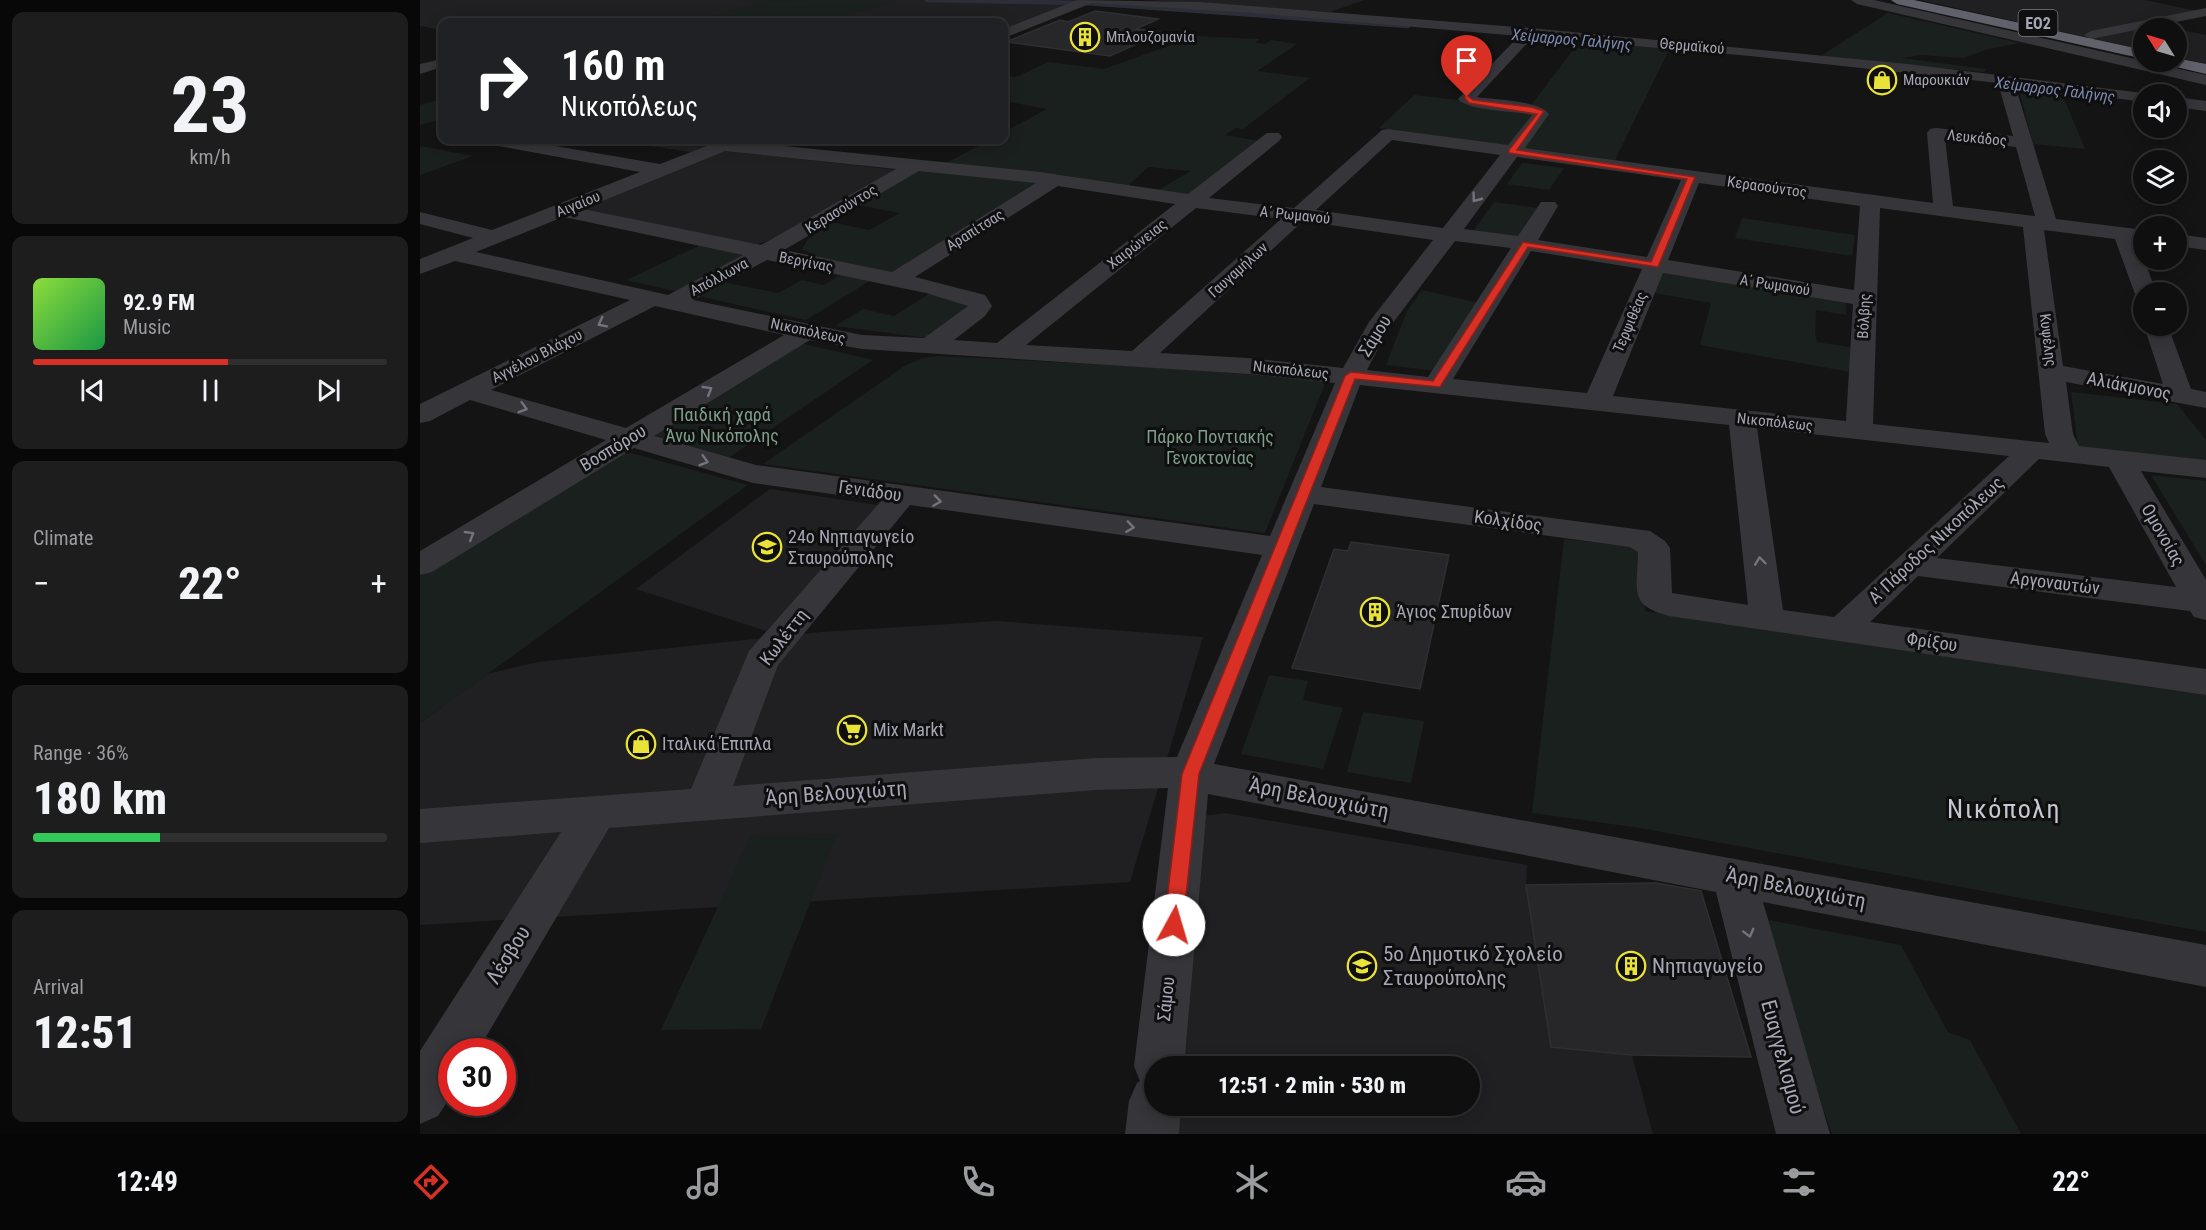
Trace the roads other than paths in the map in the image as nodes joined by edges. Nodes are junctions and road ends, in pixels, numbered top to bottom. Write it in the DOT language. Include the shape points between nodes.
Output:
graph roads {
  1 [pos="1088,0"];
  2 [pos="1096,0"];
  3 [pos="1857,0"];
  4 [pos="1897,0"];
  5 [pos="1932,0"];
  6 [pos="2172,5"];
  7 [pos="2206,12"];
  8 [pos="2179,18"];
  9 [pos="2133,27"];
  10 [pos="1008,32"];
  11 [pos="1530,32"];
  12 [pos="2091,35"];
  13 [pos="2133,45"];
  14 [pos="2133,53"];
  15 [pos="438,57"];
  16 [pos="2187,57"];
  17 [pos="2206,61"];
  18 [pos="2187,65"];
  19 [pos="2206,69"];
  20 [pos="422,78"];
  21 [pos="2005,79"];
  22 [pos="2206,80"];
  23 [pos="2133,96"];
  24 [pos="2187,103"];
  25 [pos="2206,106"];
  26 [pos="1391,134"];
  27 [pos="1273,137"];
  28 [pos="2025,143"];
  29 [pos="516,144"];
  30 [pos="724,144"];
  31 [pos="746,144"];
  32 [pos="1512,152"];
  33 [pos="917,164"];
  34 [pos="662,171"];
  35 [pos="1692,177"];
  36 [pos="1054,180"];
  37 [pos="1870,201"];
  38 [pos="1192,202"];
  39 [pos="1548,206"];
  40 [pos="564,211"];
  41 [pos="1944,211"];
  42 [pos="1298,215"];
  43 [pos="420,218"];
  44 [pos="2041,224"];
  45 [pos="1448,235"];
  46 [pos="2133,235"];
  47 [pos="492,237"];
  48 [pos="2187,241"];
  49 [pos="1526,244"];
  50 [pos="2206,244"];
  51 [pos="764,253"];
  52 [pos="454,254"];
  53 [pos="1655,265"];
  54 [pos="420,267"];
  55 [pos="895,280"];
  56 [pos="664,299"];
  57 [pos="1865,299"];
  58 [pos="806,332"];
  59 [pos="2159,336"];
  60 [pos="930,346"];
  61 [pos="1002,351"];
  62 [pos="1138,358"];
  63 [pos="2052,371"];
  64 [pos="1351,376"];
  65 [pos="1436,385"];
  66 [pos="467,392"];
  67 [pos="2180,395"];
  68 [pos="2206,400"];
  69 [pos="1597,402"];
  70 [pos="420,415"];
  71 [pos="1742,418"];
  72 [pos="1859,431"];
  73 [pos="627,439"];
  74 [pos="2031,451"];
  75 [pos="2069,455"];
  76 [pos="2120,460"];
  77 [pos="2206,469"];
  78 [pos="1305,494"];
  79 [pos="902,496"];
  80 [pos="1283,548"];
  81 [pos="420,565"];
  82 [pos="1909,565"];
  83 [pos="1658,602"];
  84 [pos="2204,605"];
  85 [pos="1767,619"];
  86 [pos="1842,629"];
  87 [pos="2206,682"];
  88 [pos="1190,774"];
  89 [pos="706,802"];
  90 [pos="597,811"];
  91 [pos="420,826"];
  92 [pos="1734,876"];
  93 [pos="2206,966"];
  94 [pos="1160,1056"];
  95 [pos="420,1098"];
  96 [pos="1154,1116"];
  97 [pos="1152,1134"];
  98 [pos="1803,1134"];
  1 -- 10 [label="street"];
  2 -- 11 [label="street, Θερμαϊκού"];
  3 -- 22 [label="street"];
  4 -- 14 [label="highway, ΕΟ2"];
  5 -- 12 [label="highway, ΕΟ2"];
  6 -- 7 [label="street"];
  7 -- 8 [label="street"];
  9 -- 12 [label="street"];
  11 -- 21 [label="street, Θερμαϊκού"];
  11 -- 32 [label="street, Σάμου" via="1466,99 1541,113"];
  12 -- 13 [label="highway, ΕΟ2"];
  15 -- 20 [label="street"];
  16 -- 17 [label="highway"];
  18 -- 19 [label="highway"];
  21 -- 23 [label="street, Θερμαϊκού"];
  21 -- 28 [label="street, Κυψέλης"];
  24 -- 25 [label="street"];
  26 -- 32 [label="street, Κερασούντος"];
  26 -- 42 [label="street, Γαυγαμήλων" via="1384,136"];
  27 -- 38 [label="street, Χαιρώνειας"];
  28 -- 41 [label="street, Λευκάδος" via="1936,133"];
  28 -- 44 [label="street, Κυψέλης"];
  29 -- 34 [label="street"];
  30 -- 34 [label="street, Αιγαίου"];
  31 -- 33 [label="street, Α΄ Ρωμανού"];
  32 -- 35 [label="street, Κερασούντος"];
  32 -- 45 [label="street, Σάμου, one-way"];
  33 -- 36 [label="street, Α΄ Ρωμανού"];
  33 -- 51 [label="street, Κερασούντος"];
  34 -- 40 [label="street, Αιγαίου"];
  35 -- 37 [label="street, Κερασούντος"];
  35 -- 53 [label="street, Τερψιθέας"];
  36 -- 38 [label="street, Α΄ Ρωμανού"];
  36 -- 55 [label="street, Αραπίτσας"];
  37 -- 41 [label="street, Κερασούντος"];
  37 -- 57 [label="street, Βόλβης"];
  38 -- 42 [label="street, Α΄ Ρωμανού"];
  38 -- 61 [label="street, Χαιρώνειας"];
  39 -- 49 [label="street"];
  40 -- 47 [label="street, Αιγαίου"];
  40 -- 51 [label="street, Βεργίνας"];
  41 -- 44 [label="street, Κερασούντος"];
  42 -- 45 [label="street, Α΄ Ρωμανού"];
  42 -- 62 [label="street, Γαυγαμήλων"];
  43 -- 47 [label="street"];
  44 -- 46 [label="street, Κερασούντος"];
  44 -- 63 [label="street, Κυψέλης"];
  45 -- 49 [label="street, Α΄ Ρωμανού"];
  45 -- 64 [label="street, Σάμου" via="1378,327"];
  47 -- 52 [label="street, Αιγαίου"];
  48 -- 50 [label="street"];
  49 -- 53 [label="street, Α΄ Ρωμανού"];
  49 -- 65 [label="street"];
  51 -- 55 [label="street, Βεργίνας"];
  51 -- 56 [label="street, Απόλλωνα"];
  52 -- 54 [label="street, Αιγαίου"];
  52 -- 56 [label="street, Νικοπόλεως"];
  53 -- 57 [label="street, Α΄ Ρωμανού"];
  53 -- 69 [label="street, Τερψιθέας"];
  55 -- 60 [label="street, Βεργίνας" via="970,296 980,304 977,311"];
  56 -- 58 [label="street, Νικοπόλεως"];
  56 -- 66 [label="street, Αγγέλου Βλάχου, one-way"];
  57 -- 72 [label="street, Βόλβης"];
  58 -- 60 [label="street, Νικοπόλεως" via="849,340"];
  73 -- 58 [label="street, Βοσπόρου, one-way"];
  59 -- 67 [label="street"];
  60 -- 61 [label="street, Νικοπόλεως"];
  61 -- 62 [label="street, Νικοπόλεως"];
  62 -- 64 [label="street, Νικοπόλεως"];
  63 -- 67 [label="street, Αλιάκμονος"];
  63 -- 75 [label="street, Κυψέλης" via="2060,434"];
  64 -- 65 [label="street, Νικοπόλεως"];
  64 -- 78 [label="street, Σάμου"];
  65 -- 69 [label="street, Νικοπόλεως"];
  66 -- 70 [label="street, Αγγέλου Βλάχου"];
  66 -- 73 [label="street, Γενιάδου, one-way"];
  67 -- 68 [label="street, Αλιάκμονος"];
  69 -- 71 [label="street, Νικοπόλεως"];
  71 -- 72 [label="street, Νικοπόλεως"];
  85 -- 71 [label="street, one-way"];
  72 -- 74 [label="street, Νικοπόλεως"];
  73 -- 79 [label="street, Γενιάδου, one-way" via="753,474"];
  81 -- 73 [label="street, Βοσπόρου, one-way"];
  74 -- 75 [label="street, Νικοπόλεως"];
  74 -- 82 [label="street, Α' Πάροδος Νικοπόλεως"];
  75 -- 76 [label="street, Νικοπόλεως"];
  76 -- 77 [label="street, Νικοπόλεως"];
  76 -- 84 [label="street, Ομονοίας"];
  78 -- 80 [label="street, Σάμου"];
  78 -- 83 [label="street, Κολχίδος" via="1639,538 1654,548"];
  79 -- 80 [label="street, Γενιάδου, one-way"];
  79 -- 89 [label="street, Κωλέττη" via="762,660"];
  80 -- 88 [label="street, Σάμου"];
  82 -- 84 [label="street, Αργοναυτών"];
  82 -- 86 [label="street, Α' Πάροδος Νικοπόλεως"];
  83 -- 85 [label="street, Φρίξου"];
  85 -- 86 [label="street, Φρίξου"];
  86 -- 87 [label="street, Φρίξου"];
  88 -- 89 [label="street, Άρη Βελουχιώτη" via="1133,772"];
  88 -- 92 [label="street, Άρη Βελουχιώτη"];
  88 -- 94 [label="street, Σάμου"];
  89 -- 90 [label="street, Άρη Βελουχιώτη"];
  90 -- 91 [label="street, Άρη Βελουχιώτη"];
  90 -- 95 [label="street, Λέσβου"];
  92 -- 93 [label="street, Άρη Βελουχιώτη"];
  92 -- 98 [label="street, Ευαγγελισμού, one-way"];
  96 -- 97 [label="street"];
}
